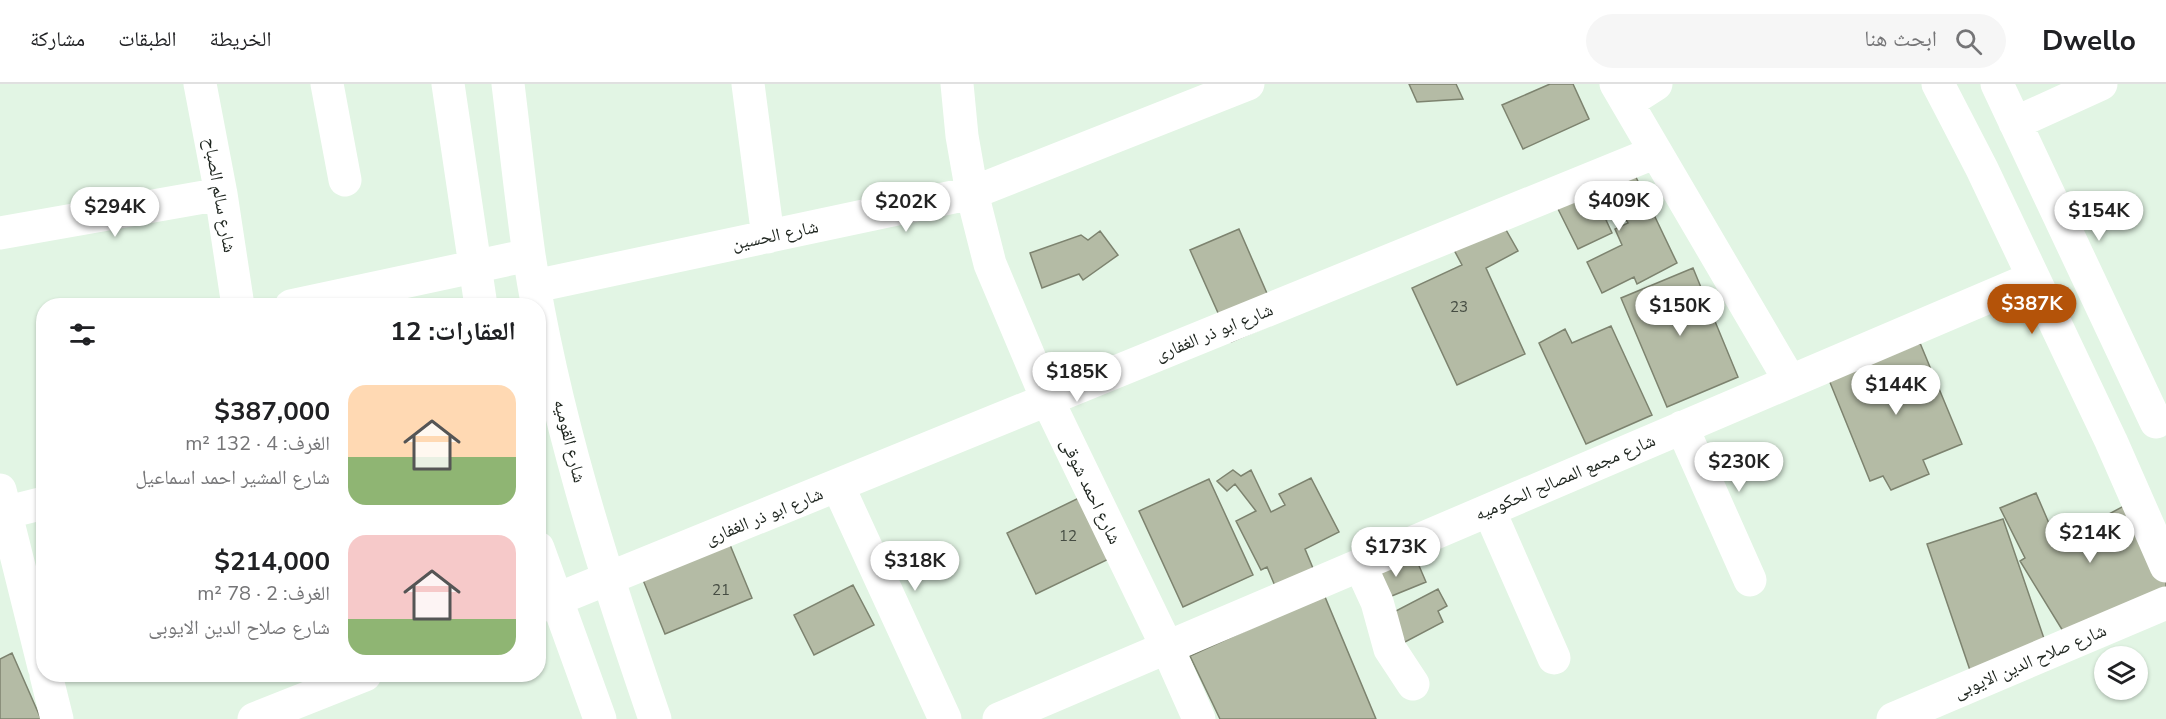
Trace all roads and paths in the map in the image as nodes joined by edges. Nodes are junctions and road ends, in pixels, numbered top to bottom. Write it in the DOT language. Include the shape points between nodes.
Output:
graph roads {
  1 [pos="200,84"];
  2 [pos="327,84"];
  3 [pos="448,84"];
  4 [pos="508,84"];
  5 [pos="748,84"];
  6 [pos="957,84"];
  7 [pos="1248,84"];
  8 [pos="1656,84"];
  9 [pos="1938,84"];
  10 [pos="1997,84"];
  11 [pos="2101,84"];
  12 [pos="1622,93"];
  13 [pos="2021,136"];
  14 [pos="1656,152"];
  15 [pos="1982,169"];
  16 [pos="345,180"];
  17 [pos="972,193"];
  18 [pos="221,194"];
  19 [pos="0,232"];
  20 [pos="768,237"];
  21 [pos="474,266"];
  22 [pos="532,271"];
  23 [pos="2033,278"];
  24 [pos="237,298"];
  25 [pos="328,298"];
  26 [pos="480,298"];
  27 [pos="537,298"];
  28 [pos="546,345"];
  29 [pos="1790,381"];
  30 [pos="1047,399"];
  31 [pos="2161,420"];
  32 [pos="1682,427"];
  33 [pos="2111,441"];
  34 [pos="838,486"];
  35 [pos="36,504"];
  36 [pos="1,506"];
  37 [pos="1489,510"];
  38 [pos="1360,565"];
  39 [pos="2166,566"];
  40 [pos="608,579"];
  41 [pos="1750,580"];
  42 [pos="547,603"];
  43 [pos="2166,603"];
  44 [pos="36,637"];
  45 [pos="1167,647"];
  46 [pos="1554,658"];
  47 [pos="48,682"];
  48 [pos="325,682"];
  49 [pos="1413,684"];
  50 [pos="57,719"];
  51 [pos="254,719"];
  52 [pos="600,719"];
  53 [pos="655,719"];
  54 [pos="945,719"];
  55 [pos="999,719"];
  56 [pos="1199,719"];
  57 [pos="1893,719"];
  1 -- 18 [label="street, شارع سالم الصباح"];
  2 -- 16 [label="street"];
  3 -- 21 [label="street"];
  4 -- 22 [label="street, شارع القوميه"];
  5 -- 20 [label="street"];
  6 -- 17 [label="street, شارع احمد شوقى"];
  7 -- 17 [label="street, شارع الحسين"];
  8 -- 12 [label="street"];
  9 -- 15 [label="street"];
  10 -- 13 [label="street"];
  11 -- 13 [label="street"];
  12 -- 14 [label="street"];
  13 -- 15 [label="street"];
  13 -- 31 [label="street"];
  14 -- 29 [label="street"];
  14 -- 30 [label="street, شارع ابو ذر الغفارى"];
  15 -- 23 [label="street"];
  17 -- 20 [label="street, شارع الحسين"];
  17 -- 30 [label="street, شارع احمد شوقى" via="990,264"];
  18 -- 19 [label="street"];
  18 -- 24 [label="street, شارع سالم الصباح"];
  20 -- 22 [label="street, شارع الحسين"];
  21 -- 22 [label="street, شارع الحسين"];
  21 -- 25 [label="street, شارع الحسين"];
  21 -- 26 [label="street"];
  22 -- 27 [label="street, شارع القوميه"];
  23 -- 29 [label="street, شارع مجمع المصالح الحكوميه"];
  23 -- 33 [label="street"];
  28 -- 40 [label="street, شارع القوميه"];
  29 -- 32 [label="street, شارع مجمع المصالح الحكوميه"];
  30 -- 34 [label="street, شارع ابو ذر الغفارى"];
  30 -- 45 [label="street, شارع احمد شوقى"];
  31 -- 33 [label="street"];
  32 -- 37 [label="street, شارع مجمع المصالح الحكوميه"];
  32 -- 41 [label="street"];
  33 -- 39 [label="street"];
  34 -- 40 [label="street, شارع ابو ذر الغفارى"];
  34 -- 54 [label="street"];
  35 -- 36 [label="street"];
  36 -- 44 [label="street"];
  37 -- 38 [label="street, شارع مجمع المصالح الحكوميه"];
  37 -- 46 [label="street"];
  38 -- 45 [label="street, شارع مجمع المصالح الحكوميه"];
  38 -- 49 [label="street" via="1377,602 1390,649"];
  40 -- 42 [label="street, شارع ابو ذر الغفارى"];
  40 -- 53 [label="street, شارع القوميه"];
  42 -- 52 [label="street"];
  43 -- 57 [label="street, شارع صلاح الدين الايوبى"];
  45 -- 55 [label="street, شارع مجمع المصالح الحكوميه"];
  45 -- 56 [label="street, شارع احمد شوقى"];
  47 -- 50 [label="street"];
  48 -- 51 [label="street"];
}
